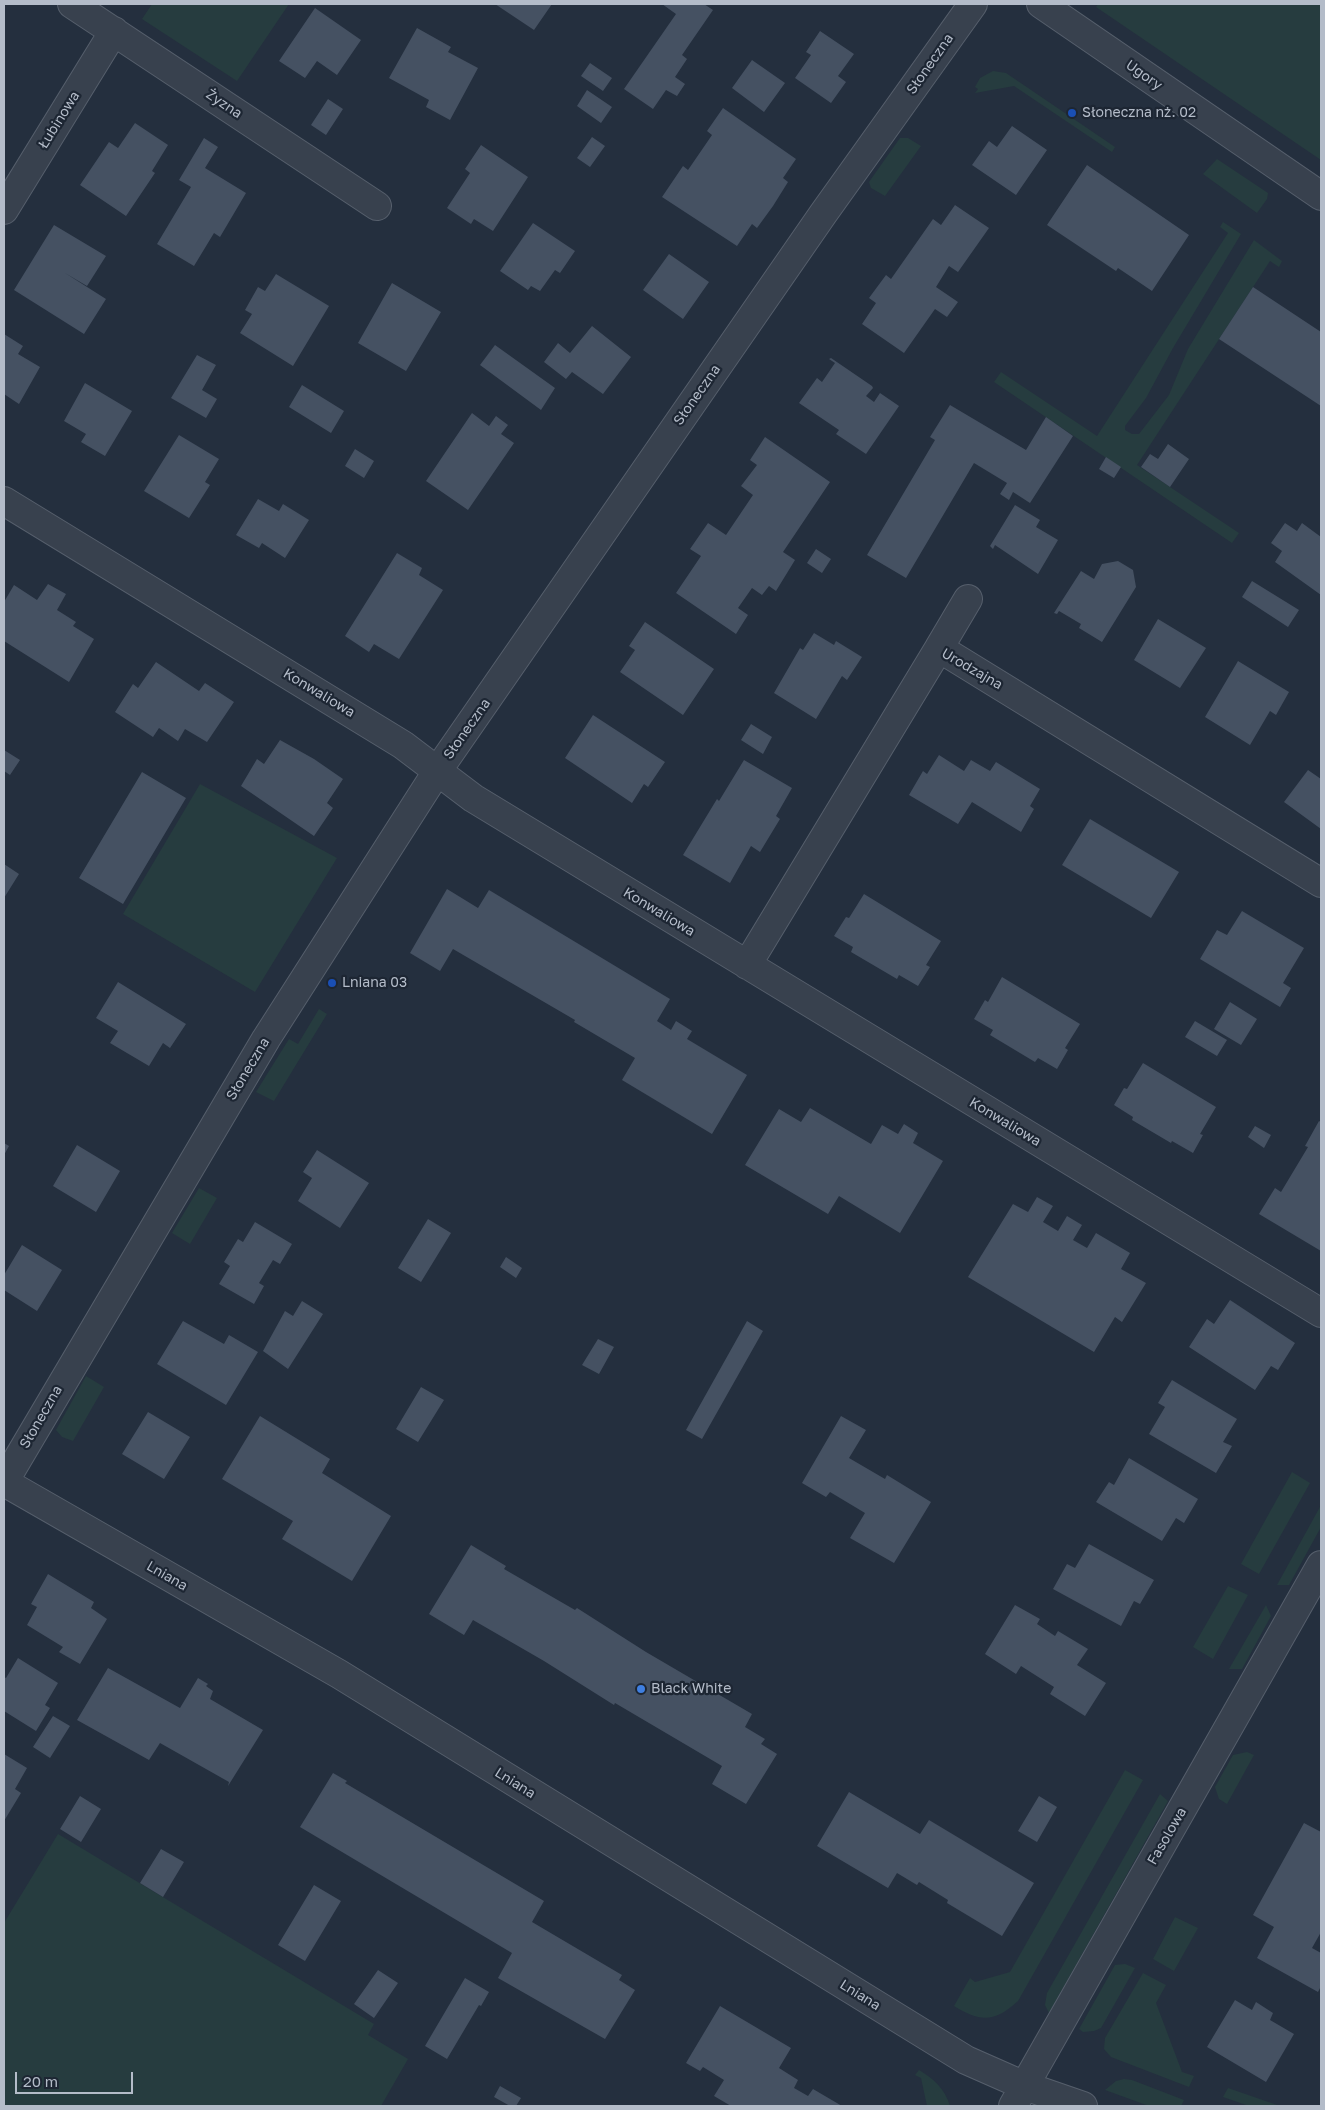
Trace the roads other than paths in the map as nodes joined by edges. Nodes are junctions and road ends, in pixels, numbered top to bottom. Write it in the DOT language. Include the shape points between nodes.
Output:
graph roads {
  1 [pos="72,4"];
  2 [pos="973,4"];
  3 [pos="1041,4"];
  4 [pos="114,31"];
  5 [pos="1321,196"];
  6 [pos="377,206"];
  7 [pos="4,210"];
  8 [pos="4,501"];
  9 [pos="968,599"];
  10 [pos="939,648"];
  11 [pos="438,770"];
  12 [pos="1321,883"];
  13 [pos="747,965"];
  14 [pos="1321,1313"];
  15 [pos="4,1482"];
  16 [pos="1321,1565"];
  17 [pos="1019,2096"];
  18 [pos="1083,2106"];
  1 -- 4 [label="street, Żyzna"];
  2 -- 11 [label="street, Słoneczna" via="812,230"];
  3 -- 5 [label="street, Ugory"];
  4 -- 6 [label="street, Żyzna"];
  4 -- 7 [label="street, Łubinowa"];
  8 -- 11 [label="street, Konwaliowa" via="403,745"];
  9 -- 10 [label="street"];
  10 -- 12 [label="street, Urodzajna"];
  10 -- 13 [label="street, Urodzajna"];
  11 -- 13 [label="street, Konwaliowa" via="473,798"];
  11 -- 15 [label="street, Słoneczna" via="266,1039"];
  13 -- 14 [label="street, Konwaliowa"];
  15 -- 17 [label="street, Lniana" via="339,1674 966,2060"];
  16 -- 17 [label="street, Fasolowa"];
  17 -- 18 [label="street, Lniana"];
}
